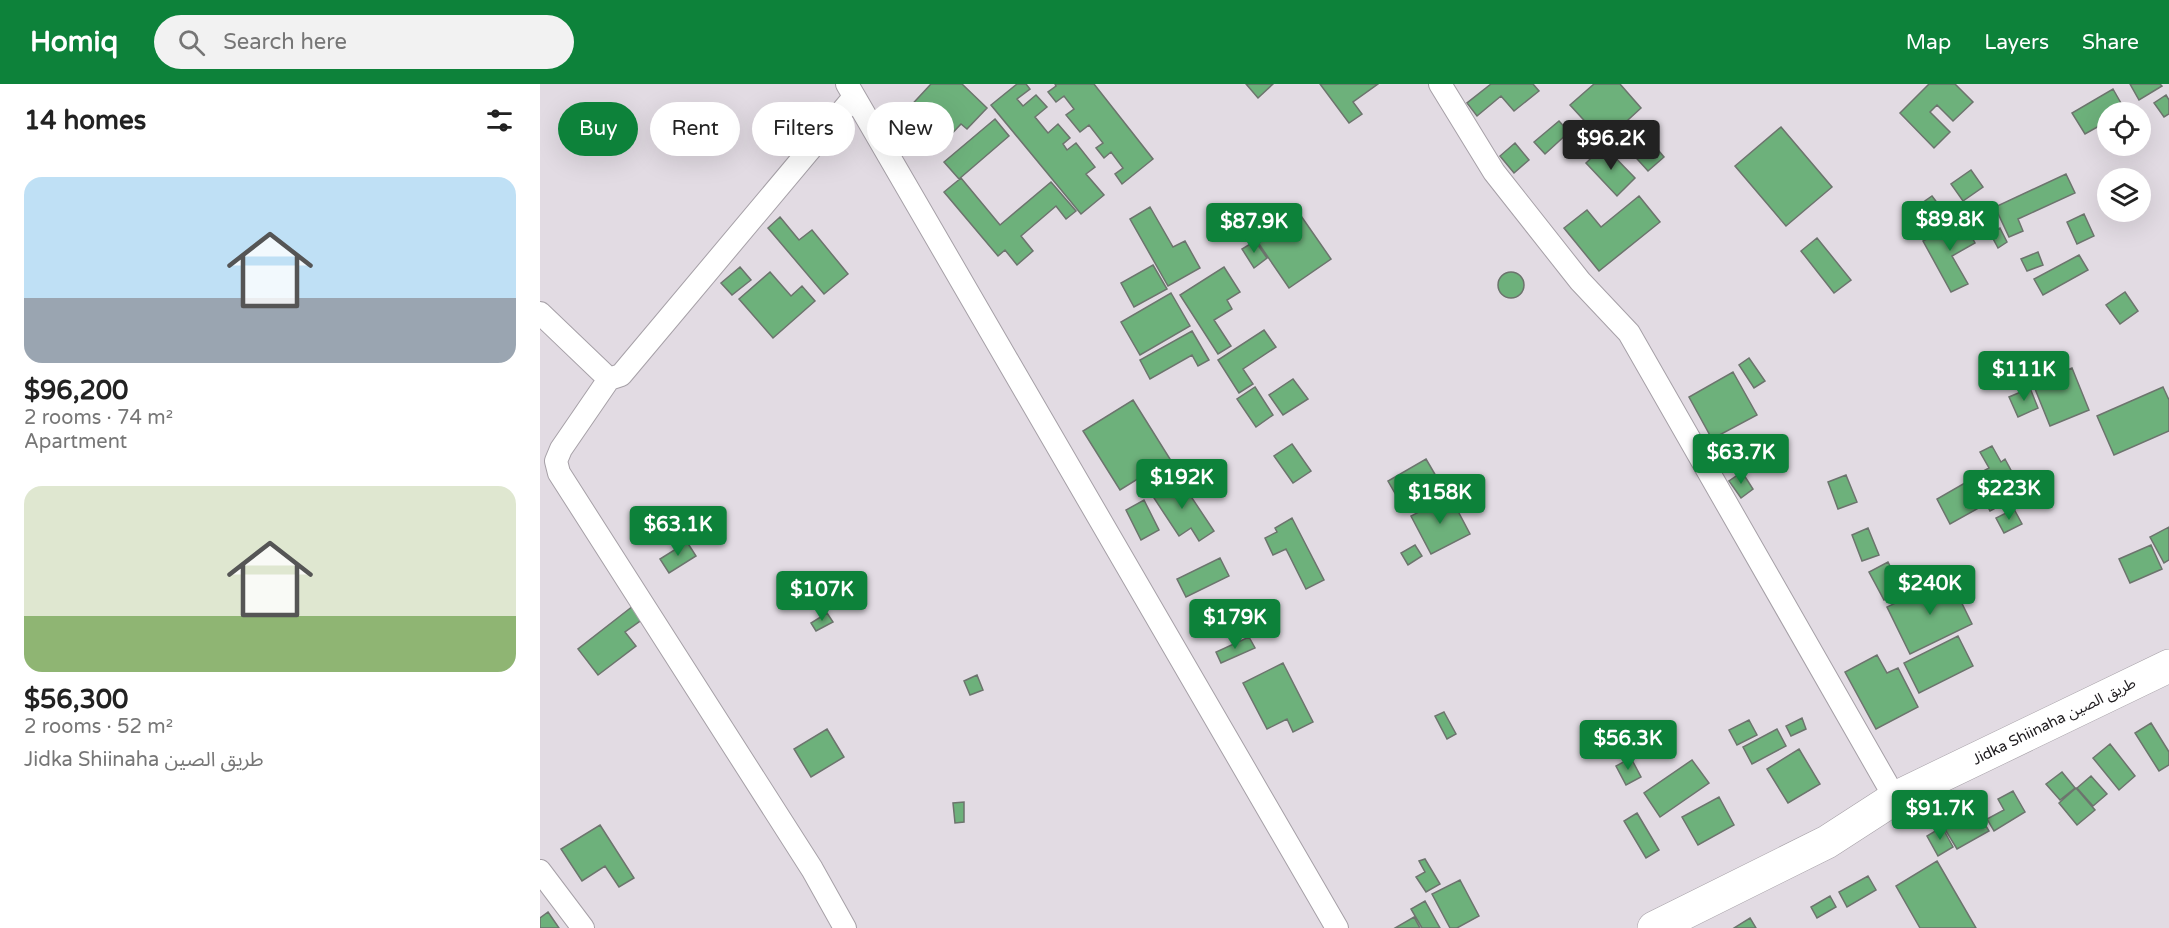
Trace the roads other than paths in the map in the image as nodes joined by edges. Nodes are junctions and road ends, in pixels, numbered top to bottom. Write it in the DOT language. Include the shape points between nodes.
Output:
graph roads {
  1 [pos="1440,84"];
  2 [pos="850,90"];
  3 [pos="540,313"];
  4 [pos="609,379"];
  5 [pos="2169,666"];
  6 [pos="1895,798"];
  7 [pos="540,871"];
  8 [pos="583,928"];
  9 [pos="845,928"];
  10 [pos="1337,928"];
  11 [pos="1654,928"];
  1 -- 6 [label="street" via="1494,172 1580,281 1629,333"];
  2 -- 4 [label="street" via="632,364 621,375"];
  2 -- 10 [label="street"];
  3 -- 4 [label="street"];
  4 -- 9 [label="street" via="561,449 556,461 560,473 812,869"];
  5 -- 6 [label="main road, Jidka Shiinaha طريق الصين"];
  6 -- 11 [label="main road, Jidka Shiinaha طريق الصين" via="1827,842"];
  7 -- 8 [label="street"];
}
